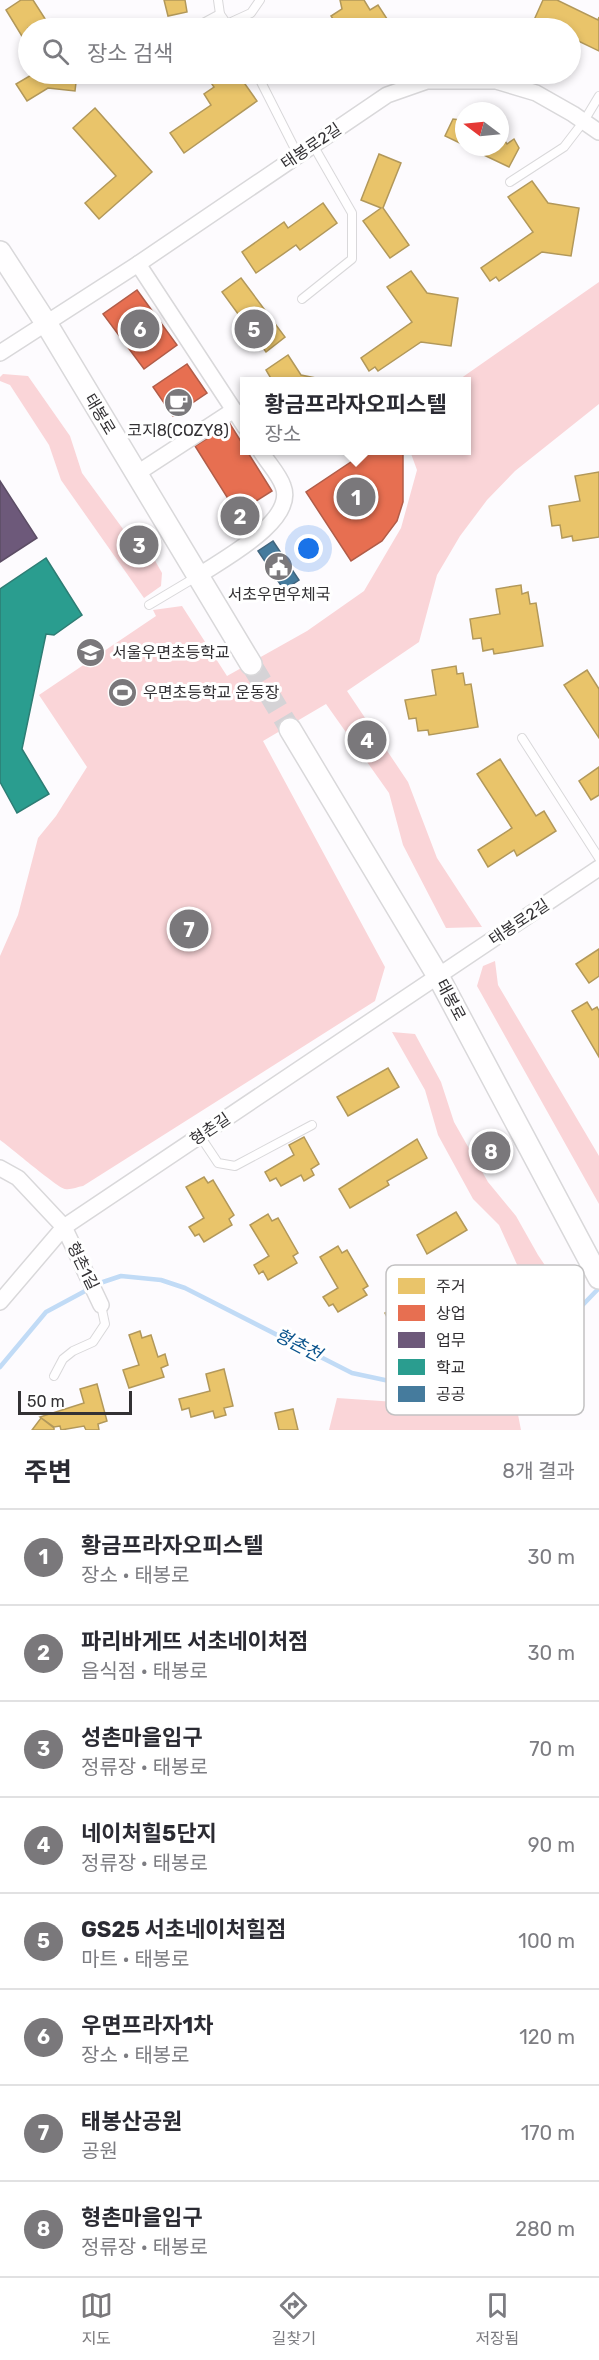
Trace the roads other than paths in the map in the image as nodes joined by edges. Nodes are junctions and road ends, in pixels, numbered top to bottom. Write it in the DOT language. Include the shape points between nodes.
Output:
graph roads {
  1 [pos="218,0"];
  2 [pos="260,0"];
  3 [pos="220,14"];
  4 [pos="213,18"];
  5 [pos="223,18"];
  6 [pos="242,18"];
  7 [pos="262,84"];
  8 [pos="418,84"];
  9 [pos="506,84"];
  10 [pos="599,96"];
  11 [pos="584,121"];
  12 [pos="599,132"];
  13 [pos="313,145"];
  14 [pos="298,155"];
  15 [pos="510,182"];
  16 [pos="0,252"];
  17 [pos="138,264"];
  18 [pos="302,299"];
  19 [pos="46,323"];
  20 [pos="0,353"];
  21 [pos="234,410"];
  22 [pos="240,419"];
  23 [pos="263,455"];
  24 [pos="136,474"];
  25 [pos="198,576"];
  26 [pos="149,605"];
  27 [pos="251,664"];
  28 [pos="290,729"];
  29 [pos="522,738"];
  30 [pos="599,858"];
  31 [pos="599,868"];
  32 [pos="438,976"];
  33 [pos="312,1125"];
  34 [pos="200,1136"];
  35 [pos="0,1168"];
  36 [pos="64,1227"];
  37 [pos="596,1273"];
  38 [pos="0,1302"];
  39 [pos="102,1305"];
  40 [pos="54,1376"];
  1 -- 3 [label="lane"];
  2 -- 6 [label="lane"];
  3 -- 4 [label="lane"];
  3 -- 5 [label="lane"];
  7 -- 14 [label="lane"];
  8 -- 13 [label="street, 태봉로2길" via="387,95"];
  9 -- 11 [label="street, 태봉로2길" via="536,93"];
  10 -- 11 [label="lane"];
  11 -- 12 [label="street, 태봉로2길"];
  11 -- 15 [label="lane" via="564,147"];
  13 -- 14 [label="street, 태봉로2길"];
  13 -- 18 [label="lane" via="352,213 352,259"];
  14 -- 17 [label="street, 태봉로2길"];
  16 -- 19 [label="street, 태봉로"];
  17 -- 19 [label="street, 태봉로2길"];
  17 -- 21 [label="street"];
  19 -- 20 [label="street, 태봉로2길"];
  19 -- 24 [label="street, 태봉로"];
  21 -- 22 [label="street"];
  21 -- 24 [label="street"];
  23 -- 25 [label="street" via="284,487 284,503 278,517"];
  24 -- 25 [label="street, 태봉로"];
  25 -- 26 [label="lane"];
  25 -- 27 [label="street, 태봉로"];
  28 -- 32 [label="street, 태봉로"];
  29 -- 30 [label="lane"];
  31 -- 32 [label="street, 태봉로2길"];
  32 -- 34 [label="street, 형촌길"];
  32 -- 37 [label="street, 태봉로"];
  33 -- 34 [label="lane" via="235,1166 218,1163"];
  34 -- 36 [label="street, 형촌길"];
  35 -- 36 [label="street, 형촌1길" via="18,1178"];
  36 -- 38 [label="street, 형촌길"];
  36 -- 39 [label="street, 형촌1길"];
  39 -- 40 [label="lane" via="105,1324 93,1342 63,1359"];
}
